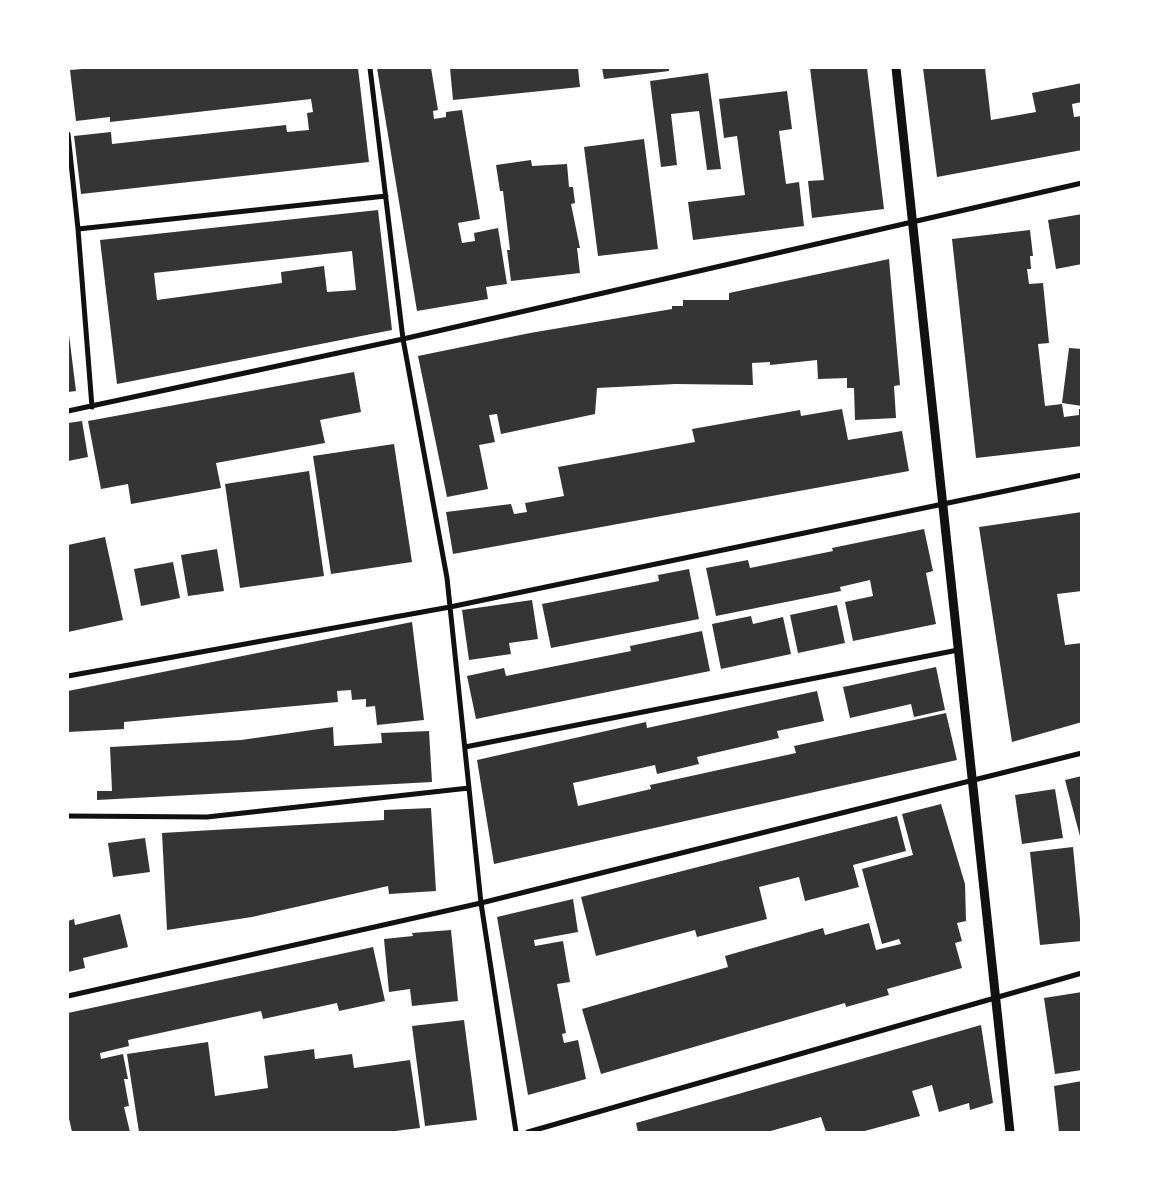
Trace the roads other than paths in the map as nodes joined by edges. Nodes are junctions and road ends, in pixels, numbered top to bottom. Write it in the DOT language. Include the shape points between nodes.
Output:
graph roads {
  1 [pos="370,68"];
  2 [pos="896,68"];
  3 [pos="68,134"];
  4 [pos="1082,184"];
  5 [pos="386,196"];
  6 [pos="912,224"];
  7 [pos="78,229"];
  8 [pos="403,339"];
  9 [pos="92,407"];
  10 [pos="68,411"];
  11 [pos="1082,475"];
  12 [pos="942,505"];
  13 [pos="450,607"];
  14 [pos="958,650"];
  15 [pos="68,676"];
  16 [pos="465,747"];
  17 [pos="1082,753"];
  18 [pos="972,781"];
  19 [pos="469,788"];
  20 [pos="68,816"];
  21 [pos="481,903"];
  22 [pos="1082,973"];
  23 [pos="68,996"];
  24 [pos="996,999"];
  25 [pos="516,1132"];
  26 [pos="528,1132"];
  27 [pos="1010,1132"];
  1 -- 5 [label="street"];
  2 -- 6 [label="street"];
  3 -- 7 [label="street"];
  4 -- 6 [label="street"];
  5 -- 7 [label="street"];
  5 -- 8 [label="street"];
  6 -- 8 [label="street"];
  6 -- 12 [label="street"];
  7 -- 9 [label="street"];
  8 -- 9 [label="street"];
  8 -- 13 [label="street"];
  9 -- 10 [label="street"];
  11 -- 12 [label="street"];
  12 -- 13 [label="street"];
  12 -- 14 [label="street"];
  13 -- 15 [label="street"];
  13 -- 16 [label="street"];
  14 -- 16 [label="street"];
  14 -- 18 [label="street"];
  16 -- 19 [label="street"];
  17 -- 18 [label="street"];
  18 -- 21 [label="street"];
  18 -- 24 [label="street"];
  19 -- 20 [label="street" via="207,817"];
  19 -- 21 [label="street"];
  21 -- 23 [label="street"];
  21 -- 25 [label="street"];
  22 -- 24 [label="street"];
  24 -- 26 [label="street"];
  24 -- 27 [label="street"];
}
